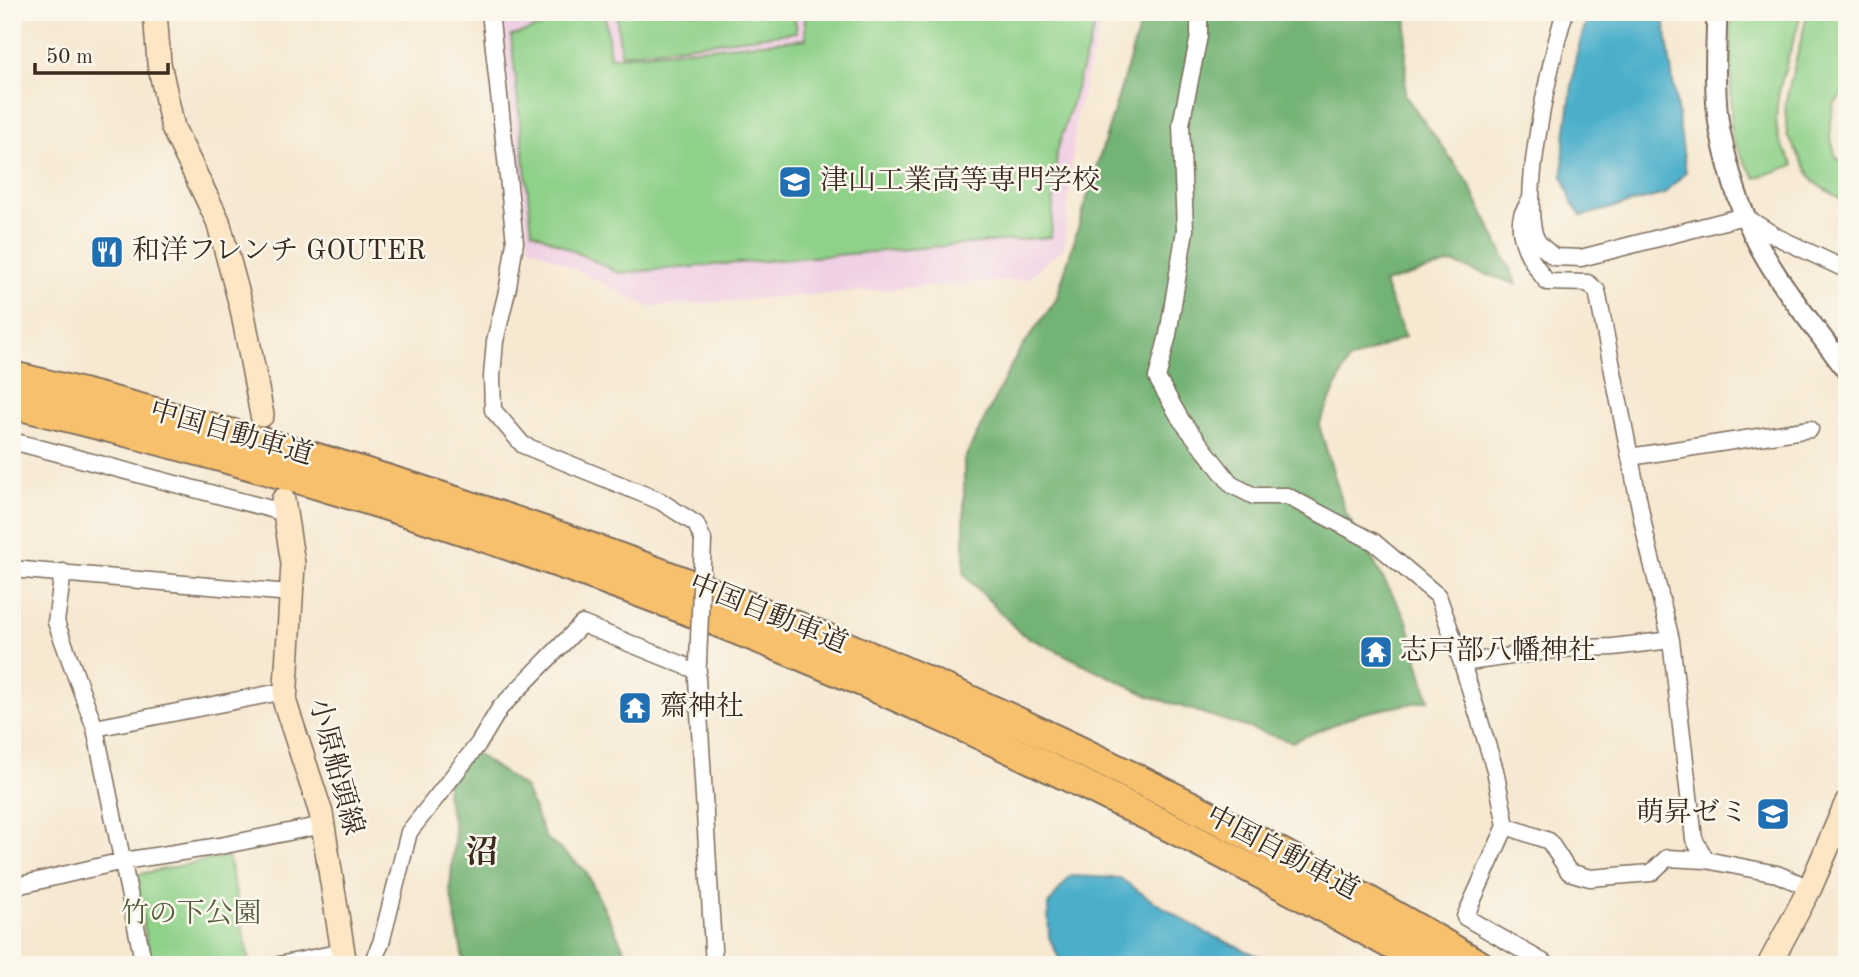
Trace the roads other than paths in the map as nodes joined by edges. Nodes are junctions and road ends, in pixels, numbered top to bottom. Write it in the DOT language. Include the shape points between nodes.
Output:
graph roads {
  1 [pos="155,12"];
  2 [pos="490,12"];
  3 [pos="1199,12"];
  4 [pos="1564,12"];
  5 [pos="1717,12"];
  6 [pos="1530,200"];
  7 [pos="1744,216"];
  8 [pos="1847,270"];
  9 [pos="1847,371"];
  10 [pos="12,376"];
  11 [pos="12,404"];
  12 [pos="262,415"];
  13 [pos="1810,429"];
  14 [pos="12,441"];
  15 [pos="1630,457"];
  16 [pos="285,507"];
  17 [pos="12,569"];
  18 [pos="63,572"];
  19 [pos="290,593"];
  20 [pos="1671,640"];
  21 [pos="1462,663"];
  22 [pos="698,666"];
  23 [pos="285,691"];
  24 [pos="95,728"];
  25 [pos="1847,802"];
  26 [pos="323,825"];
  27 [pos="1506,826"];
  28 [pos="1838,845"];
  29 [pos="1706,860"];
  30 [pos="123,861"];
  31 [pos="12,887"];
  32 [pos="1810,888"];
  33 [pos="343,958"];
  34 [pos="144,965"];
  35 [pos="279,965"];
  36 [pos="370,965"];
  37 [pos="714,965"];
  38 [pos="1427,965"];
  39 [pos="1480,965"];
  40 [pos="1548,965"];
  41 [pos="1769,965"];
  1 -- 12 [label="main road" via="159,63 173,128 218,221 242,309"];
  2 -- 22 [label="street, bridge" via="515,242 495,341 493,410 523,445 660,501 696,524 703,540"];
  3 -- 21 [label="street" via="1199,36 1181,124 1185,230 1157,379 1181,420 1232,485 1254,496 1287,496 1374,542 1431,588"];
  4 -- 6 [label="street" via="1542,111"];
  5 -- 7 [label="street" via="1720,128"];
  6 -- 7 [label="street" via="1537,242 1554,257 1581,258"];
  6 -- 15 [label="street" via="1522,216 1531,262 1547,282 1588,283 1597,291"];
  7 -- 8 [label="street"];
  7 -- 9 [label="street" via="1771,265"];
  10 -- 39 [label="highway, 中国自動車道" via="362,471 733,600 968,699 1090,757 1325,876"];
  11 -- 38 [label="highway, 中国自動車道" via="359,499 511,548 737,631 1081,783 1316,902"];
  13 -- 15 [label="street"];
  14 -- 16 [label="street"];
  15 -- 20 [label="street"];
  16 -- 19 [label="main road, 小原船頭線" via="293,564"];
  17 -- 18 [label="street"];
  18 -- 19 [label="street"];
  18 -- 24 [label="street" via="56,622"];
  19 -- 23 [label="main road, 小原船頭線"];
  20 -- 21 [label="street"];
  20 -- 29 [label="street" via="1694,839"];
  21 -- 27 [label="street" via="1495,770"];
  22 -- 36 [label="street" via="582,624 500,708 479,743 409,832 381,943"];
  22 -- 37 [label="street"];
  23 -- 24 [label="street"];
  23 -- 26 [label="main road, 小原船頭線"];
  24 -- 30 [label="street"];
  25 -- 28 [label="main road"];
  26 -- 30 [label="street"];
  26 -- 33 [label="main road, 小原船頭線"];
  27 -- 29 [label="street" via="1549,841 1569,872 1590,878 1651,873 1667,858"];
  27 -- 40 [label="street" via="1465,917"];
  28 -- 32 [label="main road"];
  29 -- 32 [label="street" via="1777,874"];
  30 -- 31 [label="street"];
  30 -- 34 [label="street"];
  32 -- 41 [label="main road"];
  33 -- 35 [label="street"];
}
